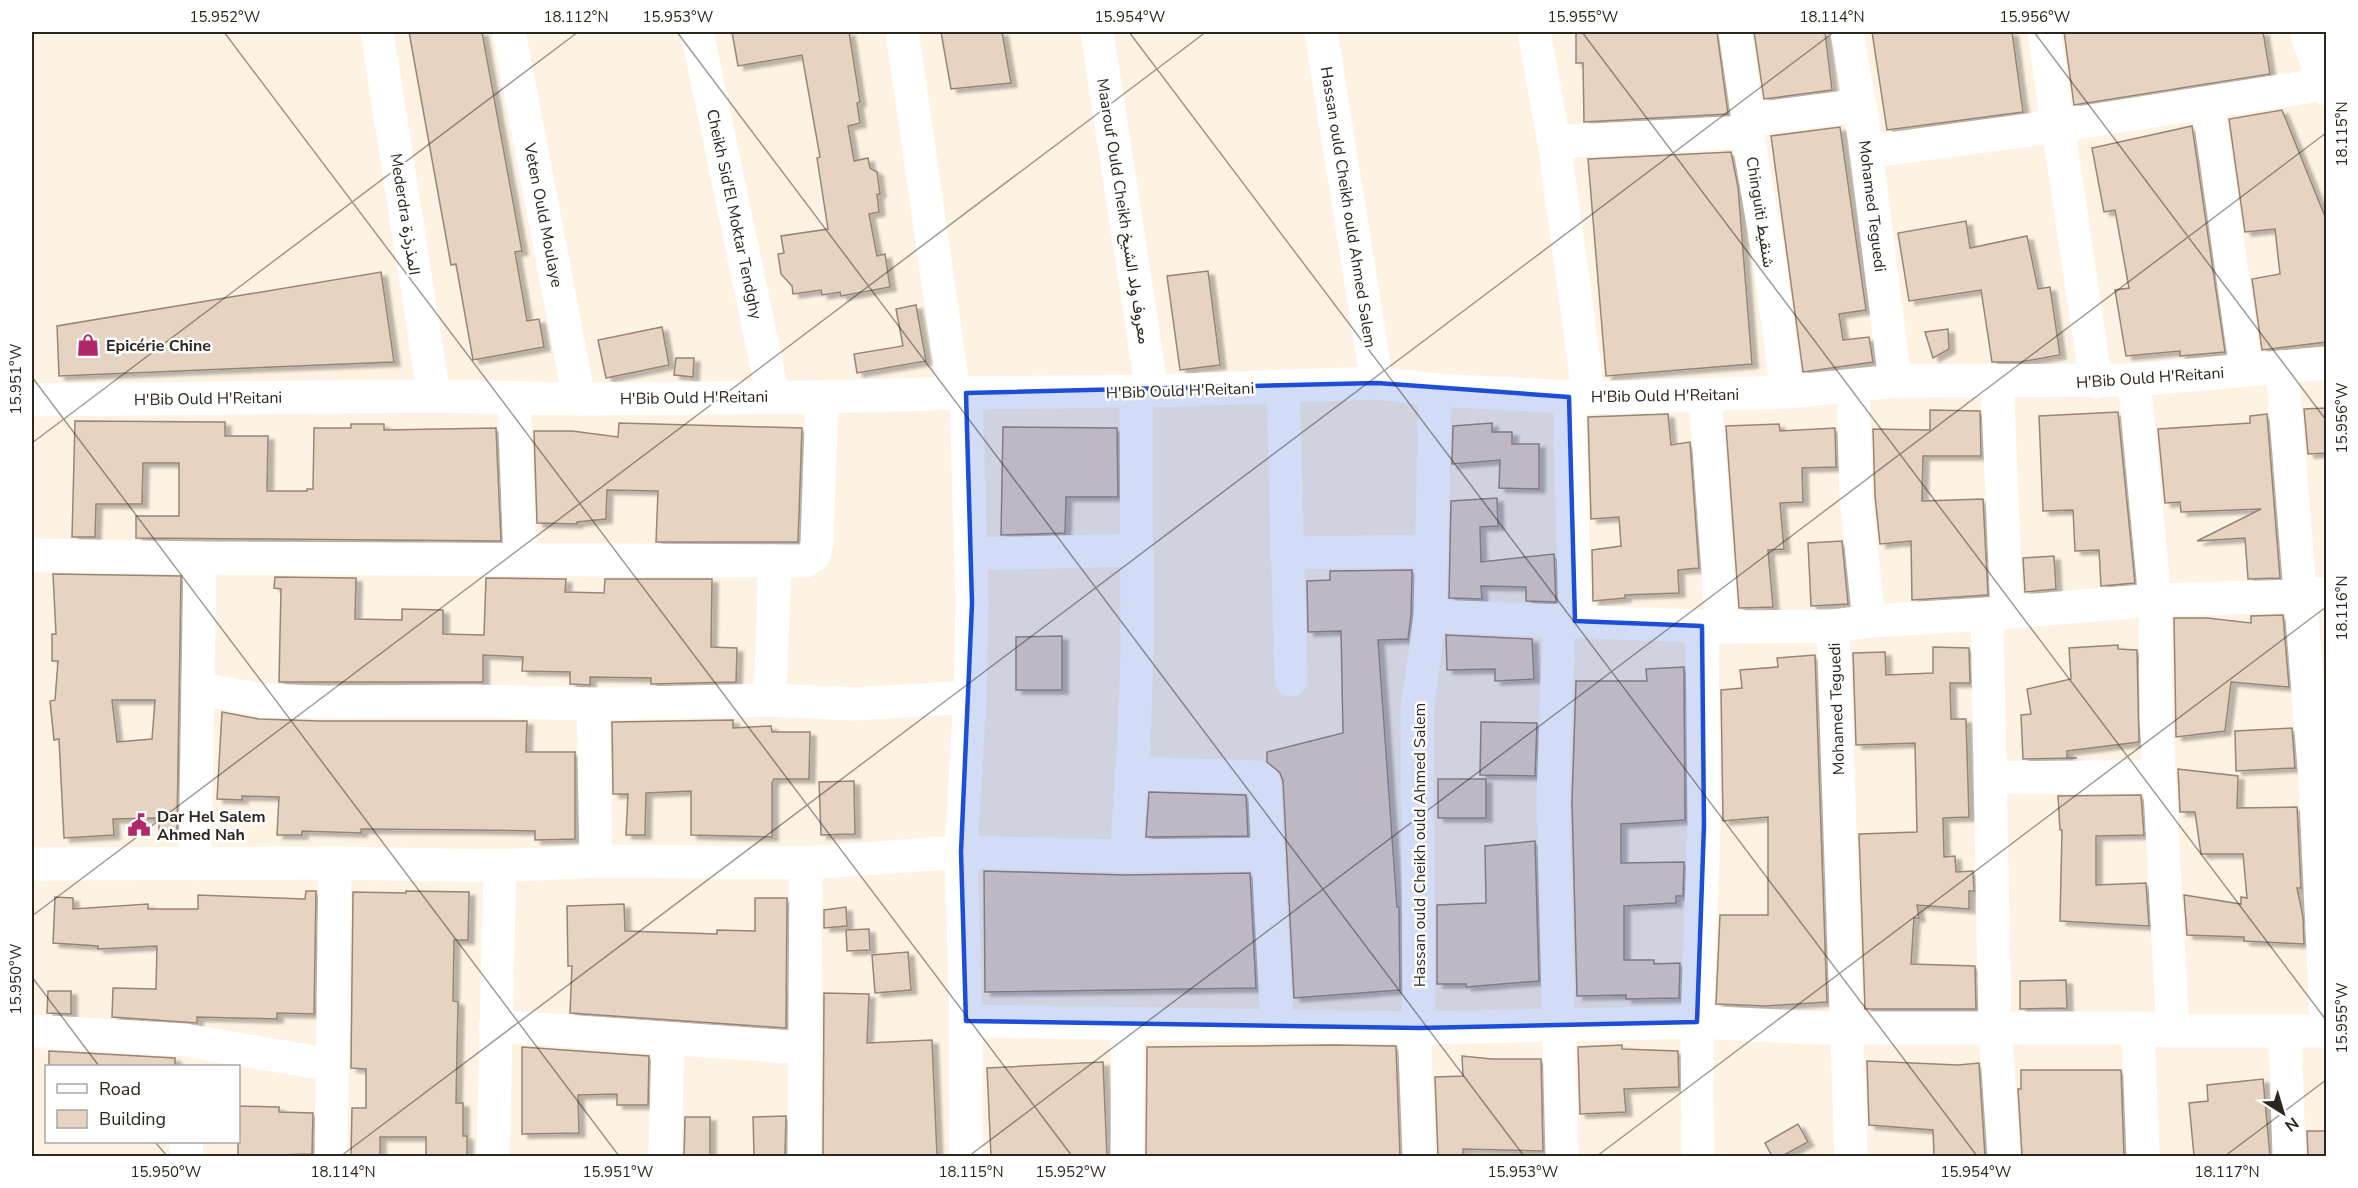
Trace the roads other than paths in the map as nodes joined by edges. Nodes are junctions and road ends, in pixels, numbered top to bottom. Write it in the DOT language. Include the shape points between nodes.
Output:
graph roads {
  1 [pos="377,32"];
  2 [pos="509,32"];
  3 [pos="697,32"];
  4 [pos="902,32"];
  5 [pos="1097,32"];
  6 [pos="1321,32"];
  7 [pos="1534,32"];
  8 [pos="1735,32"];
  9 [pos="1848,32"];
  10 [pos="2044,32"];
  11 [pos="2306,32"];
  12 [pos="2326,87"];
  13 [pos="2208,103"];
  14 [pos="1860,105"];
  15 [pos="1748,126"];
  16 [pos="2058,126"];
  17 [pos="1554,142"];
  18 [pos="1866,152"];
  19 [pos="2326,363"];
  20 [pos="2282,367"];
  21 [pos="2246,370"];
  22 [pos="1895,381"];
  23 [pos="1997,381"];
  24 [pos="2134,381"];
  25 [pos="2096,382"];
  26 [pos="1377,383"];
  27 [pos="1283,387"];
  28 [pos="1852,387"];
  29 [pos="1435,390"];
  30 [pos="1144,392"];
  31 [pos="960,393"];
  32 [pos="1787,393"];
  33 [pos="1705,394"];
  34 [pos="434,396"];
  35 [pos="772,396"];
  36 [pos="822,397"];
  37 [pos="1579,397"];
  38 [pos="514,399"];
  39 [pos="579,399"];
  40 [pos="32,400"];
  41 [pos="1136,550"];
  42 [pos="1432,551"];
  43 [pos="1287,552"];
  44 [pos="972,554"];
  45 [pos="32,555"];
  46 [pos="200,558"];
  47 [pos="520,560"];
  48 [pos="775,561"];
  49 [pos="2314,594"];
  50 [pos="2155,600"];
  51 [pos="1997,613"];
  52 [pos="1430,615"];
  53 [pos="1567,621"];
  54 [pos="1869,621"];
  55 [pos="1833,626"];
  56 [pos="1712,627"];
  57 [pos="1291,680"];
  58 [pos="198,688"];
  59 [pos="970,697"];
  60 [pos="770,700"];
  61 [pos="593,704"];
  62 [pos="1131,773"];
  63 [pos="2159,776"];
  64 [pos="1991,778"];
  65 [pos="961,852"];
  66 [pos="1269,854"];
  67 [pos="1126,856"];
  68 [pos="596,861"];
  69 [pos="335,863"];
  70 [pos="806,863"];
  71 [pos="32,864"];
  72 [pos="195,864"];
  73 [pos="500,866"];
  74 [pos="2326,1016"];
  75 [pos="966,1022"];
  76 [pos="1697,1022"];
  77 [pos="1128,1024"];
  78 [pos="1277,1025"];
  79 [pos="495,1026"];
  80 [pos="1560,1027"];
  81 [pos="1846,1027"];
  82 [pos="1419,1028"];
  83 [pos="1995,1028"];
  84 [pos="2138,1028"];
  85 [pos="32,1030"];
  86 [pos="2326,1030"];
  87 [pos="2173,1031"];
  88 [pos="2285,1031"];
  89 [pos="668,1039"];
  90 [pos="806,1048"];
  91 [pos="185,1053"];
  92 [pos="331,1065"];
  93 [pos="331,1156"];
  94 [pos="493,1156"];
  95 [pos="665,1156"];
  96 [pos="804,1156"];
  97 [pos="966,1156"];
  98 [pos="1127,1156"];
  99 [pos="1419,1156"];
  100 [pos="1562,1156"];
  101 [pos="1698,1156"];
  102 [pos="1851,1156"];
  103 [pos="2004,1156"];
  104 [pos="2143,1156"];
  105 [pos="2289,1156"];
  1 -- 34 [label="street, Mederdra المذرذرة"];
  2 -- 39 [label="street, Veten Ould Moulaye"];
  3 -- 35 [label="street, Cheikh Sid'El Moktar Tendghy"];
  4 -- 31 [label="street"];
  5 -- 30 [label="street, Maarouf Ould Cheikh معروف ولد الشيخ"];
  6 -- 26 [label="street, Hassan ould Cheikh ould Ahmed Salem"];
  7 -- 17 [label="street"];
  8 -- 15 [label="street, Chinguiti شنقيط"];
  9 -- 14 [label="street, Mohamed Teguedi"];
  10 -- 16 [label="street"];
  11 -- 12 [label="street"];
  12 -- 13 [label="street"];
  13 -- 16 [label="street"];
  13 -- 21 [label="street"];
  14 -- 15 [label="street"];
  14 -- 18 [label="street, Mohamed Teguedi"];
  15 -- 17 [label="street"];
  15 -- 32 [label="street, Chinguiti شنقيط"];
  16 -- 18 [label="street"];
  16 -- 25 [label="street"];
  17 -- 37 [label="street"];
  18 -- 22 [label="street, Mohamed Teguedi"];
  19 -- 20 [label="street, H'Bib Ould H'Reitani"];
  20 -- 21 [label="street, H'Bib Ould H'Reitani"];
  20 -- 49 [label="street"];
  21 -- 24 [label="street, H'Bib Ould H'Reitani"];
  22 -- 23 [label="street, H'Bib Ould H'Reitani"];
  22 -- 28 [label="street, H'Bib Ould H'Reitani"];
  23 -- 25 [label="street, H'Bib Ould H'Reitani"];
  23 -- 51 [label="street"];
  24 -- 25 [label="street, H'Bib Ould H'Reitani"];
  24 -- 50 [label="street"];
  26 -- 27 [label="street, H'Bib Ould H'Reitani"];
  26 -- 29 [label="street, H'Bib Ould H'Reitani"];
  27 -- 30 [label="street, H'Bib Ould H'Reitani"];
  27 -- 43 [label="street"];
  28 -- 32 [label="street, H'Bib Ould H'Reitani"];
  28 -- 54 [label="street" via="1856,496"];
  29 -- 37 [label="street, H'Bib Ould H'Reitani"];
  29 -- 42 [label="street, Hassan ould Cheikh ould Ahmed Salem"];
  30 -- 31 [label="street, H'Bib Ould H'Reitani"];
  30 -- 41 [label="street, Maarouf Ould Cheikh معروف ولد الشيخ"];
  31 -- 36 [label="street, H'Bib Ould H'Reitani"];
  31 -- 44 [label="street"];
  32 -- 33 [label="street, H'Bib Ould H'Reitani"];
  33 -- 37 [label="street, H'Bib Ould H'Reitani"];
  33 -- 56 [label="street"];
  34 -- 38 [label="street, H'Bib Ould H'Reitani"];
  34 -- 40 [label="street, H'Bib Ould H'Reitani"];
  35 -- 36 [label="street, H'Bib Ould H'Reitani"];
  35 -- 39 [label="street, H'Bib Ould H'Reitani"];
  36 -- 48 [label="street" via="814,555 805,561"];
  37 -- 53 [label="street"];
  38 -- 39 [label="street, H'Bib Ould H'Reitani"];
  38 -- 47 [label="street"];
  41 -- 44 [label="street"];
  41 -- 62 [label="street, Maarouf Ould Cheikh معروف ولد الشيخ" via="1137,653"];
  42 -- 43 [label="street"];
  42 -- 52 [label="street, Hassan ould Cheikh ould Ahmed Salem"];
  43 -- 57 [label="street"];
  44 -- 59 [label="street"];
  45 -- 46 [label="street"];
  46 -- 47 [label="street"];
  46 -- 58 [label="street"];
  47 -- 48 [label="street"];
  48 -- 60 [label="street"];
  49 -- 50 [label="street, Mohamed Teguedi"];
  49 -- 74 [label="street" via="2315,780"];
  50 -- 51 [label="street, Mohamed Teguedi"];
  50 -- 63 [label="street"];
  51 -- 54 [label="street, Mohamed Teguedi"];
  51 -- 64 [label="street"];
  52 -- 53 [label="street"];
  52 -- 82 [label="street, Hassan ould Cheikh ould Ahmed Salem" via="1417,711"];
  53 -- 56 [label="street"];
  53 -- 80 [label="street" via="1553,801"];
  54 -- 55 [label="street, Mohamed Teguedi"];
  55 -- 56 [label="street"];
  55 -- 81 [label="street, Mohamed Teguedi"];
  56 -- 76 [label="street"];
  58 -- 61 [label="street" via="271,701"];
  58 -- 72 [label="street"];
  59 -- 60 [label="street" via="854,704"];
  59 -- 65 [label="street"];
  60 -- 61 [label="street"];
  61 -- 68 [label="street"];
  62 -- 66 [label="street" via="1261,779 1266,786"];
  62 -- 67 [label="street, Maarouf Ould Cheikh معروف ولد الشيخ"];
  63 -- 64 [label="street"];
  63 -- 87 [label="street"];
  64 -- 83 [label="street"];
  65 -- 67 [label="street"];
  65 -- 70 [label="street"];
  65 -- 75 [label="street"];
  66 -- 67 [label="street"];
  66 -- 78 [label="street"];
  68 -- 70 [label="street"];
  68 -- 73 [label="street"];
  69 -- 72 [label="street"];
  69 -- 73 [label="street"];
  69 -- 92 [label="street"];
  70 -- 90 [label="street"];
  71 -- 72 [label="street"];
  73 -- 79 [label="street"];
  75 -- 77 [label="street"];
  75 -- 97 [label="street"];
  76 -- 80 [label="street"];
  76 -- 81 [label="street"];
  76 -- 101 [label="street"];
  77 -- 78 [label="street"];
  77 -- 98 [label="street"];
  78 -- 82 [label="street"];
  79 -- 89 [label="street"];
  79 -- 94 [label="street"];
  80 -- 82 [label="street"];
  80 -- 100 [label="street"];
  81 -- 83 [label="street"];
  81 -- 102 [label="street, Mohamed Teguedi"];
  82 -- 99 [label="street, Hassan ould Cheikh ould Ahmed Salem" via="1414,1048"];
  83 -- 84 [label="street"];
  83 -- 103 [label="street"];
  84 -- 87 [label="street"];
  84 -- 104 [label="street"];
  85 -- 91 [label="street"];
  86 -- 88 [label="street"];
  87 -- 88 [label="street"];
  88 -- 105 [label="street"];
  89 -- 90 [label="street"];
  89 -- 95 [label="street"];
  90 -- 96 [label="street"];
  91 -- 92 [label="street"];
  92 -- 93 [label="street"];
}
